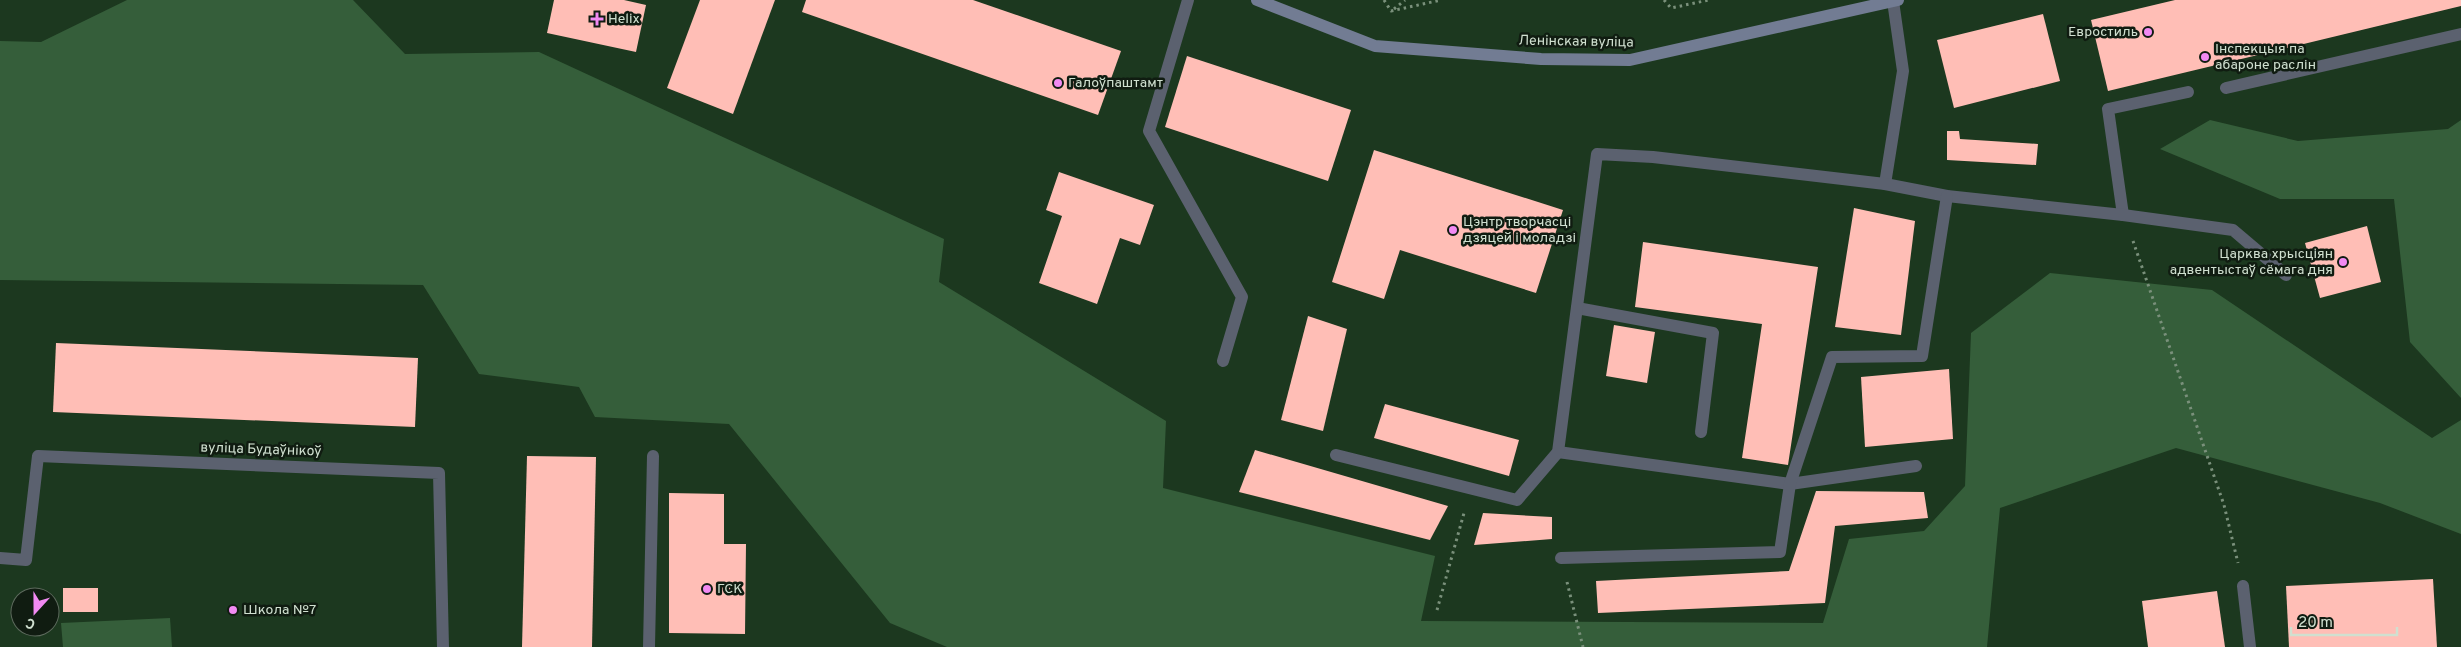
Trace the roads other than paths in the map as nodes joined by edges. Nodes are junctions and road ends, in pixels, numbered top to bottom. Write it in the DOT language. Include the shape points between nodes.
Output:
graph roads {
  1 [pos="1188,0"];
  2 [pos="1257,0"];
  3 [pos="1895,1"];
  4 [pos="2461,34"];
  5 [pos="2226,88"];
  6 [pos="2188,92"];
  7 [pos="1885,184"];
  8 [pos="1947,196"];
  9 [pos="2124,215"];
  10 [pos="2286,275"];
  11 [pos="1577,308"];
  12 [pos="1223,361"];
  13 [pos="1701,432"];
  14 [pos="1558,452"];
  15 [pos="1336,455"];
  16 [pos="653,456"];
  17 [pos="1916,466"];
  18 [pos="1790,484"];
  19 [pos="0,558"];
  20 [pos="1561,558"];
  21 [pos="2243,586"];
  22 [pos="442,647"];
  23 [pos="649,647"];
  24 [pos="2250,647"];
  1 -- 12 [label="street" via="1149,131 1242,297"];
  2 -- 3 [label="main road, Ленінская вуліца" via="1375,46 1541,59 1630,60"];
  3 -- 7 [label="street" via="1903,71"];
  4 -- 5 [label="street"];
  6 -- 9 [label="street" via="2108,109"];
  7 -- 8 [label="street"];
  7 -- 11 [label="street" via="1653,157 1597,154"];
  8 -- 9 [label="street"];
  8 -- 18 [label="street" via="1922,356 1832,357"];
  9 -- 10 [label="street" via="2233,230"];
  11 -- 13 [label="street" via="1714,333"];
  11 -- 14 [label="street"];
  14 -- 15 [label="street" via="1517,500"];
  14 -- 18 [label="street"];
  16 -- 23 [label="street"];
  17 -- 18 [label="street"];
  18 -- 20 [label="street" via="1780,552"];
  19 -- 22 [label="street, вуліца Будаўнікоў" via="26,560 38,456 439,473"];
  21 -- 24 [label="street"];
}
